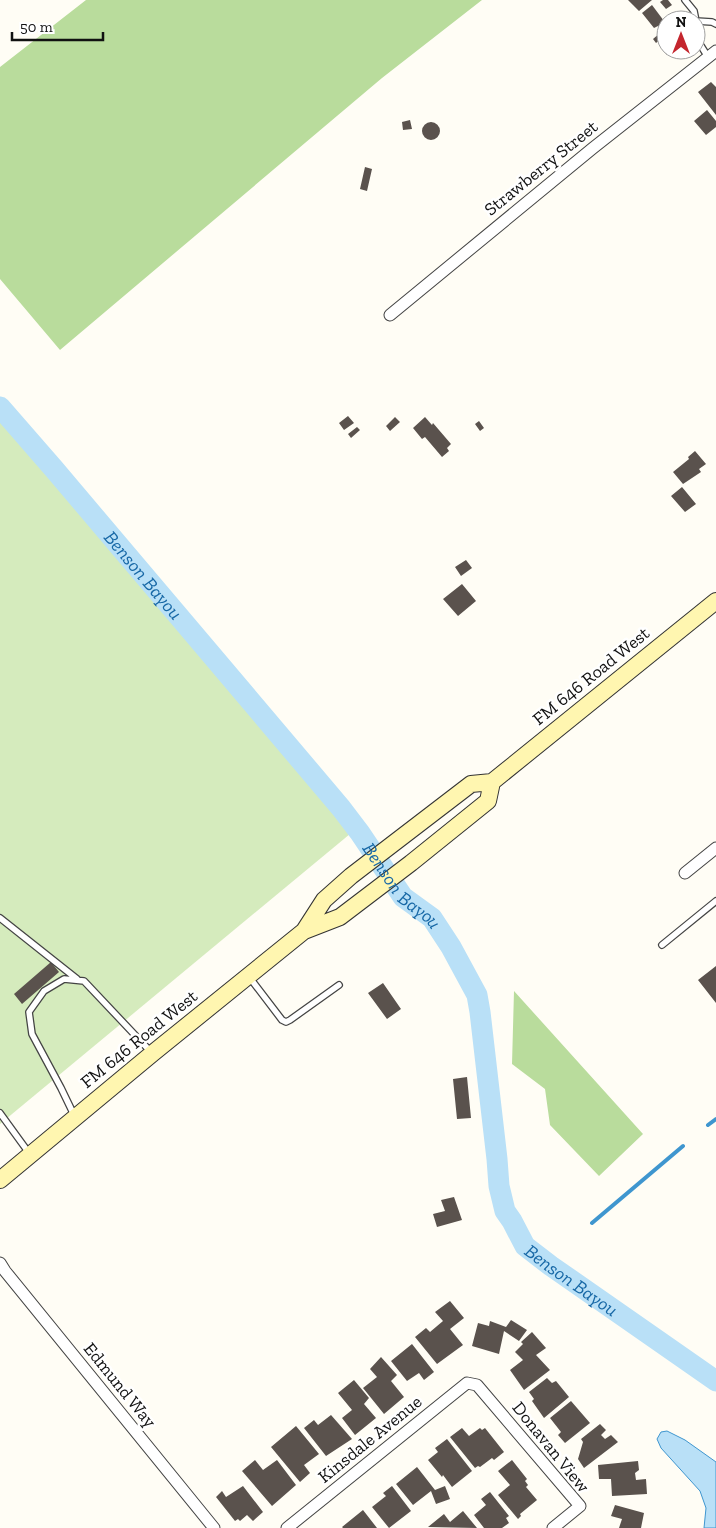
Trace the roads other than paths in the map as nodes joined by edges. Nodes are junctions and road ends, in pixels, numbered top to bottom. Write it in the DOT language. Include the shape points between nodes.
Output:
graph roads {
  1 [pos="685,0"];
  2 [pos="693,10"];
  3 [pos="712,54"];
  4 [pos="390,315"];
  5 [pos="716,601"];
  6 [pos="492,782"];
  7 [pos="716,848"];
  8 [pos="685,873"];
  9 [pos="716,901"];
  10 [pos="0,918"];
  11 [pos="304,931"];
  12 [pos="662,945"];
  13 [pos="249,976"];
  14 [pos="78,980"];
  15 [pos="339,985"];
  16 [pos="153,1053"];
  17 [pos="0,1113"];
  18 [pos="75,1117"];
  19 [pos="30,1154"];
  20 [pos="0,1180"];
  21 [pos="0,1262"];
  22 [pos="477,1385"];
  23 [pos="214,1528"];
  24 [pos="287,1528"];
  25 [pos="553,1528"];
  1 -- 2 [label="lane"];
  3 -- 4 [label="street, Strawberry Street"];
  5 -- 6 [label="main road, FM 646 Road West"];
  6 -- 11 [label="main road, FM 646 Road West" via="471,784 351,876 324,900"];
  6 -- 11 [label="main road, FM 646 Road West" via="488,801 411,863 340,918"];
  7 -- 8 [label="street"];
  9 -- 12 [label="lane"];
  10 -- 14 [label="lane"];
  11 -- 13 [label="main road, FM 646 Road West"];
  13 -- 15 [label="lane" via="286,1022"];
  13 -- 16 [label="main road, FM 646 Road West"];
  14 -- 16 [label="lane" via="84,981"];
  14 -- 18 [label="lane" via="64,979 44,991 29,1012 32,1034"];
  16 -- 18 [label="main road, FM 646 Road West"];
  17 -- 19 [label="lane"];
  18 -- 19 [label="main road, FM 646 Road West"];
  19 -- 20 [label="main road, FM 646 Road West"];
  21 -- 23 [label="street, Edmund Way" via="4,1271"];
  22 -- 24 [label="street, Kinsdale Avenue" via="467,1383"];
  22 -- 25 [label="street, Donavan View" via="580,1506"];
}
